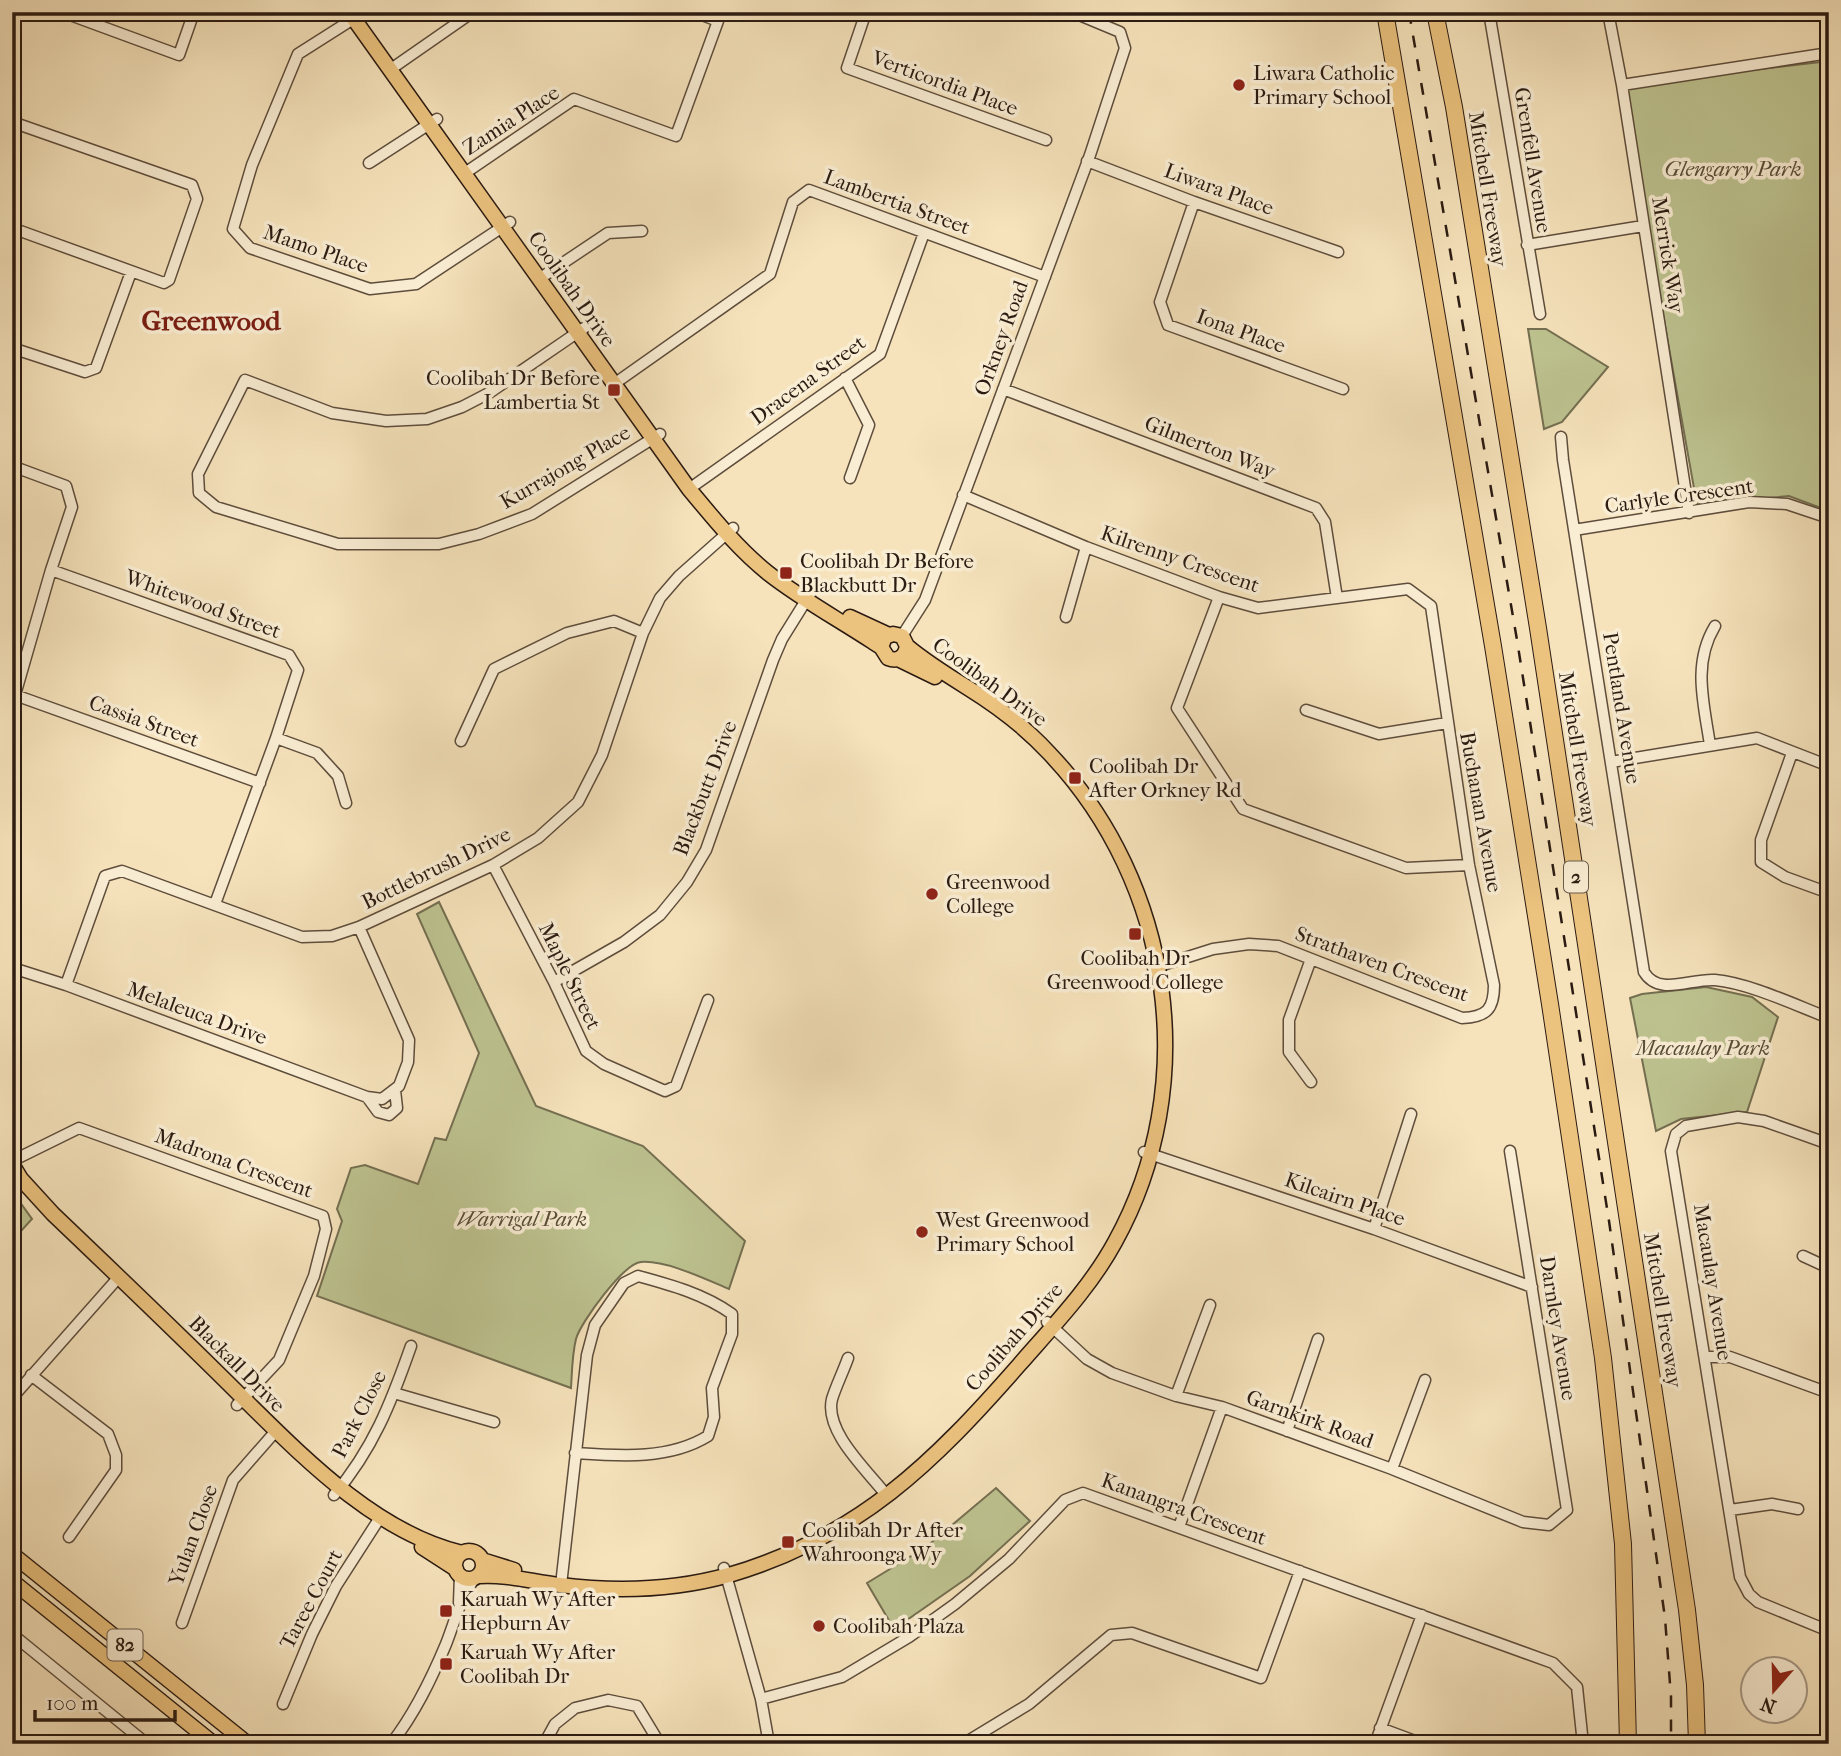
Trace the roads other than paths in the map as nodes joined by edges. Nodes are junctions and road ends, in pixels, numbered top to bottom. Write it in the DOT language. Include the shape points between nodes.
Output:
graph roads {
  1 [pos="62,12"];
  2 [pos="194,12"];
  3 [pos="474,12"];
  4 [pos="694,12"];
  5 [pos="866,12"];
  6 [pos="1072,12"];
  7 [pos="1385,12"];
  8 [pos="1435,12"];
  9 [pos="1489,12"];
  10 [pos="1608,12"];
  11 [pos="356,14"];
  12 [pos="1829,53"];
  13 [pos="395,67"];
  14 [pos="1622,85"];
  15 [pos="434,121"];
  16 [pos="12,122"];
  17 [pos="1046,141"];
  18 [pos="1087,161"];
  19 [pos="369,163"];
  20 [pos="468,171"];
  21 [pos="1194,202"];
  22 [pos="506,225"];
  23 [pos="1643,226"];
  24 [pos="12,228"];
  25 [pos="642,230"];
  26 [pos="924,233"];
  27 [pos="1527,245"];
  28 [pos="1338,251"];
  29 [pos="131,272"];
  30 [pos="543,277"];
  31 [pos="1045,277"];
  32 [pos="1540,314"];
  33 [pos="581,330"];
  34 [pos="12,348"];
  35 [pos="845,378"];
  36 [pos="617,382"];
  37 [pos="1003,389"];
  38 [pos="1343,389"];
  39 [pos="656,436"];
  40 [pos="1561,437"];
  41 [pos="12,466"];
  42 [pos="850,478"];
  43 [pos="693,487"];
  44 [pos="963,495"];
  45 [pos="1689,513"];
  46 [pos="1829,518"];
  47 [pos="1574,530"];
  48 [pos="729,531"];
  49 [pos="1086,547"];
  50 [pos="51,569"];
  51 [pos="808,597"];
  52 [pos="1219,597"];
  53 [pos="1337,598"];
  54 [pos="1431,606"];
  55 [pos="1066,617"];
  56 [pos="1716,626"];
  57 [pos="643,632"];
  58 [pos="895,645"];
  59 [pos="14,696"];
  60 [pos="1306,710"];
  61 [pos="1447,723"];
  62 [pos="276,738"];
  63 [pos="461,741"];
  64 [pos="1710,745"];
  65 [pos="1792,753"];
  66 [pos="1611,762"];
  67 [pos="1829,766"];
  68 [pos="260,783"];
  69 [pos="345,803"];
  70 [pos="493,865"];
  71 [pos="1469,865"];
  72 [pos="1829,893"];
  73 [pos="215,904"];
  74 [pos="359,927"];
  75 [pos="1311,959"];
  76 [pos="1154,967"];
  77 [pos="12,971"];
  78 [pos="554,982"];
  79 [pos="66,985"];
  80 [pos="708,1000"];
  81 [pos="1478,1017"];
  82 [pos="1829,1018"];
  83 [pos="1311,1082"];
  84 [pos="395,1090"];
  85 [pos="367,1097"];
  86 [pos="1411,1114"];
  87 [pos="1829,1144"];
  88 [pos="1510,1151"];
  89 [pos="1148,1154"];
  90 [pos="12,1163"];
  91 [pos="12,1178"];
  92 [pos="1374,1229"];
  93 [pos="1803,1256"];
  94 [pos="1829,1268"];
  95 [pos="115,1280"];
  96 [pos="1532,1287"];
  97 [pos="1210,1305"];
  98 [pos="1050,1325"];
  99 [pos="1318,1339"];
  100 [pos="411,1346"];
  101 [pos="1706,1357"];
  102 [pos="848,1358"];
  103 [pos="31,1376"];
  104 [pos="1425,1380"];
  105 [pos="394,1393"];
  106 [pos="1829,1393"];
  107 [pos="1176,1396"];
  108 [pos="12,1398"];
  109 [pos="240,1402"];
  110 [pos="1222,1407"];
  111 [pos="495,1422"];
  112 [pos="1287,1431"];
  113 [pos="272,1435"];
  114 [pos="575,1453"];
  115 [pos="1392,1469"];
  116 [pos="337,1492"];
  117 [pos="884,1493"];
  118 [pos="1798,1509"];
  119 [pos="1567,1510"];
  120 [pos="1730,1510"];
  121 [pos="378,1520"];
  122 [pos="1179,1527"];
  123 [pos="69,1537"];
  124 [pos="462,1553"];
  125 [pos="12,1554"];
  126 [pos="482,1560"];
  127 [pos="1300,1571"];
  128 [pos="725,1572"];
  129 [pos="467,1575"];
  130 [pos="12,1581"];
  131 [pos="562,1581"];
  132 [pos="1422,1615"];
  133 [pos="182,1623"];
  134 [pos="1829,1631"];
  135 [pos="12,1634"];
  136 [pos="761,1699"];
  137 [pos="283,1704"];
  138 [pos="1626,1709"];
  139 [pos="1380,1728"];
  140 [pos="243,1740"];
  141 [pos="147,1744"];
  142 [pos="214,1744"];
  143 [pos="256,1744"];
  144 [pos="391,1744"];
  145 [pos="544,1744"];
  146 [pos="660,1744"];
  147 [pos="769,1744"];
  148 [pos="963,1744"];
  149 [pos="1375,1744"];
  150 [pos="1423,1744"];
  151 [pos="1583,1744"];
  152 [pos="1622,1744"];
  153 [pos="1628,1744"];
  154 [pos="1697,1744"];
  1 -- 2 [label="street" via="179,55"];
  3 -- 13 [label="street"];
  4 -- 20 [label="street, Zamia Place" via="718,21 676,136 574,99"];
  5 -- 17 [label="street, Verticordia Place" via="847,68"];
  6 -- 18 [label="street, Orkney Road" via="1120,32 1125,48"];
  7 -- 138 [label="highway" via="1493,646 1603,1358 1623,1544"];
  8 -- 154 [label="highway, Mitchell Freeway / 2" via="1538,628 1687,1610"];
  9 -- 27 [label="street, Grenfell Avenue"];
  10 -- 14 [label="street, Merrick Way"];
  11 -- 13 [label="main road, Coolibah Drive"];
  11 -- 22 [label="street, Mamo Place" via="298,54 252,165 233,229 250,248 370,289 416,284"];
  12 -- 14 [label="street"];
  13 -- 15 [label="main road, Coolibah Drive"];
  14 -- 23 [label="street, Merrick Way"];
  15 -- 19 [label="street"];
  15 -- 20 [label="main road, Coolibah Drive"];
  16 -- 29 [label="street" via="192,185 197,199 169,280 164,283"];
  18 -- 21 [label="street, Liwara Place"];
  18 -- 31 [label="street, Orkney Road"];
  20 -- 22 [label="main road, Coolibah Drive"];
  21 -- 28 [label="street, Liwara Place"];
  21 -- 38 [label="street, Iona Place" via="1160,302 1168,325"];
  22 -- 30 [label="main road, Coolibah Drive"];
  23 -- 27 [label="street"];
  23 -- 45 [label="street, Merrick Way"];
  24 -- 29 [label="street"];
  25 -- 30 [label="street" via="608,233"];
  26 -- 31 [label="street, Lambertia Street"];
  26 -- 35 [label="street, Dracena Street" via="880,354"];
  26 -- 36 [label="street, Lambertia Street" via="809,190 793,202 770,274"];
  27 -- 32 [label="street, Grenfell Avenue"];
  29 -- 34 [label="street" via="96,368 85,372"];
  30 -- 33 [label="main road, Coolibah Drive"];
  31 -- 37 [label="street, Orkney Road"];
  33 -- 36 [label="main road, Coolibah Drive"];
  33 -- 39 [label="street, Kurrajong Place" via="489,393 427,419 386,421 332,413 245,380 198,474 199,493 216,507 338,544 439,544 533,514"];
  35 -- 42 [label="street" via="869,425"];
  35 -- 43 [label="street, Dracena Street"];
  36 -- 39 [label="main road, Coolibah Drive"];
  37 -- 44 [label="street, Orkney Road"];
  37 -- 53 [label="street, Gilmerton Way" via="1316,508 1325,522"];
  39 -- 43 [label="main road, Coolibah Drive"];
  40 -- 47 [label="street, Pentland Avenue"];
  41 -- 50 [label="street" via="66,486 72,508"];
  43 -- 48 [label="main road, Coolibah Drive"];
  44 -- 49 [label="street, Kilrenny Crescent"];
  44 -- 58 [label="street, Orkney Road" via="925,600"];
  45 -- 46 [label="street, Carlyle Crescent" via="1762,502 1787,503"];
  45 -- 47 [label="street, Carlyle Crescent"];
  47 -- 66 [label="street, Pentland Avenue"];
  48 -- 51 [label="main road, Coolibah Drive" via="767,572"];
  48 -- 57 [label="street, Bottlebrush Drive" via="667,588"];
  49 -- 52 [label="street, Kilrenny Crescent"];
  49 -- 55 [label="street"];
  50 -- 59 [label="street"];
  50 -- 62 [label="street, Whitewood Street" via="289,655 298,670"];
  51 -- 58 [label="main road, Coolibah Drive"];
  51 -- 78 [label="street, Blackbutt Drive" via="782,639 706,850 687,882 660,915 624,942"];
  52 -- 53 [label="street, Kilrenny Crescent" via="1258,608"];
  52 -- 71 [label="street" via="1177,708 1243,809 1406,868"];
  53 -- 54 [label="street, Kilrenny Crescent" via="1408,589"];
  54 -- 61 [label="street, Buchanan Avenue"];
  56 -- 64 [label="street" via="1705,646 1701,668"];
  57 -- 63 [label="street" via="614,621 567,633 494,669"];
  57 -- 70 [label="street, Bottlebrush Drive" via="602,755 578,802 538,838"];
  58 -- 76 [label="main road, Coolibah Drive" via="999,719 1059,778 1097,831 1122,880"];
  59 -- 68 [label="street, Cassia Street"];
  60 -- 61 [label="street" via="1379,734"];
  61 -- 71 [label="street, Buchanan Avenue"];
  62 -- 68 [label="street, Whitewood Street"];
  62 -- 69 [label="street" via="317,753 338,776"];
  64 -- 65 [label="street" via="1757,738"];
  64 -- 66 [label="street"];
  65 -- 67 [label="street"];
  65 -- 72 [label="street" via="1760,840 1760,862"];
  66 -- 82 [label="street, Pentland Avenue" via="1643,968 1652,981 1663,986 1703,979 1729,982"];
  68 -- 73 [label="street, Whitewood Street"];
  70 -- 74 [label="street, Bottlebrush Drive"];
  70 -- 78 [label="street, Maple Street"];
  71 -- 81 [label="street, Buchanan Avenue" via="1494,985 1494,1000"];
  73 -- 74 [label="street, Bottlebrush Drive" via="302,937 332,936"];
  73 -- 79 [label="street, Bottlebrush Drive" via="122,871 105,876"];
  74 -- 84 [label="street, Melaleuca Drive" via="409,1040 408,1062"];
  75 -- 76 [label="street, Strathaven Crescent" via="1278,946 1249,944 1213,949"];
  75 -- 81 [label="street, Strathaven Crescent" via="1462,1018"];
  75 -- 83 [label="street" via="1289,1020 1289,1052"];
  76 -- 89 [label="main road, Coolibah Drive" via="1157,1070"];
  77 -- 79 [label="street, Melaleuca Drive"];
  78 -- 80 [label="street, Maple Street" via="586,1051 665,1091 676,1086"];
  79 -- 85 [label="street, Melaleuca Drive"];
  84 -- 85 [label="street" via="382,1099"];
  84 -- 85 [label="street, Melaleuca Drive" via="397,1108 390,1115 378,1112"];
  86 -- 92 [label="street"];
  87 -- 101 [label="street, Macaulay Avenue" via="1738,1117 1692,1124 1673,1139 1671,1152"];
  88 -- 96 [label="street, Darnley Avenue"];
  89 -- 92 [label="street, Kilcairn Place"];
  89 -- 98 [label="main road, Coolibah Drive" via="1103,1248"];
  90 -- 95 [label="main road, Blackall Drive" via="21,1179"];
  90 -- 109 [label="street, Madrona Crescent" via="79,1128 323,1216 326,1229 314,1276 279,1360"];
  91 -- 95 [label="main road, Blackall Drive" via="43,1216"];
  92 -- 96 [label="street, Kilcairn Place"];
  93 -- 94 [label="street"];
  95 -- 103 [label="street"];
  95 -- 109 [label="main road, Blackall Drive"];
  96 -- 119 [label="street, Darnley Avenue"];
  97 -- 107 [label="street"];
  98 -- 107 [label="street, Garnkirk Road" via="1099,1367"];
  98 -- 117 [label="main road, Coolibah Drive"];
  99 -- 112 [label="street"];
  100 -- 105 [label="street, Park Close"];
  101 -- 106 [label="street" via="1737,1359"];
  101 -- 120 [label="street, Macaulay Avenue"];
  102 -- 117 [label="street" via="832,1399 831,1418 838,1434"];
  103 -- 108 [label="street"];
  103 -- 123 [label="street" via="108,1434 116,1455 116,1469"];
  104 -- 115 [label="street"];
  105 -- 111 [label="street"];
  105 -- 116 [label="street, Park Close" via="365,1455"];
  107 -- 110 [label="street, Garnkirk Road"];
  109 -- 113 [label="main road, Blackall Drive"];
  110 -- 112 [label="street, Garnkirk Road"];
  110 -- 122 [label="street"];
  112 -- 115 [label="street, Garnkirk Road"];
  113 -- 116 [label="main road, Blackall Drive"];
  113 -- 133 [label="street, Yulan Close" via="233,1480"];
  114 -- 114 [label="street" via="634,1456 693,1446 708,1436 714,1417 712,1388 732,1334 732,1314 678,1287 638,1276 624,1283 595,1325"];
  114 -- 131 [label="street"];
  115 -- 119 [label="street, Garnkirk Road" via="1523,1522 1549,1525"];
  116 -- 121 [label="main road, Blackall Drive"];
  117 -- 128 [label="main road, Coolibah Drive" via="814,1533"];
  118 -- 120 [label="street" via="1772,1504"];
  120 -- 134 [label="street, Macaulay Avenue" via="1740,1577 1749,1594 1764,1605"];
  121 -- 124 [label="main road, Blackall Drive"];
  121 -- 129 [label="main road, Blackall Drive"];
  121 -- 137 [label="street, Taree Court" via="336,1586"];
  122 -- 127 [label="street, Kanangra Crescent"];
  122 -- 136 [label="street, Kanangra Crescent" via="1083,1493 1065,1500 1009,1559 909,1637 842,1676"];
  124 -- 126 [label="main road" via="472,1552"];
  124 -- 129 [label="main road" via="456,1562"];
  125 -- 140 [label="main road, 82"];
  126 -- 129 [label="main road" via="483,1568"];
  126 -- 131 [label="main road, Coolibah Drive"];
  127 -- 132 [label="street, Kanangra Crescent"];
  127 -- 148 [label="street" via="1261,1678 1132,1633 1111,1635 1029,1704"];
  128 -- 131 [label="main road, Coolibah Drive" via="636,1581"];
  128 -- 136 [label="street"];
  129 -- 131 [label="main road, Coolibah Drive"];
  129 -- 144 [label="street" via="424,1693"];
  130 -- 142 [label="main road, 82"];
  132 -- 139 [label="street"];
  132 -- 151 [label="street, Kanangra Crescent" via="1553,1663 1577,1687"];
  135 -- 141 [label="street"];
  136 -- 147 [label="street"];
  138 -- 152 [label="highway"];
  138 -- 153 [label="highway"];
  139 -- 149 [label="street"];
  139 -- 150 [label="street"];
  140 -- 143 [label="main road"];
  145 -- 146 [label="street" via="555,1724 575,1708 608,1700 637,1706"];
}
